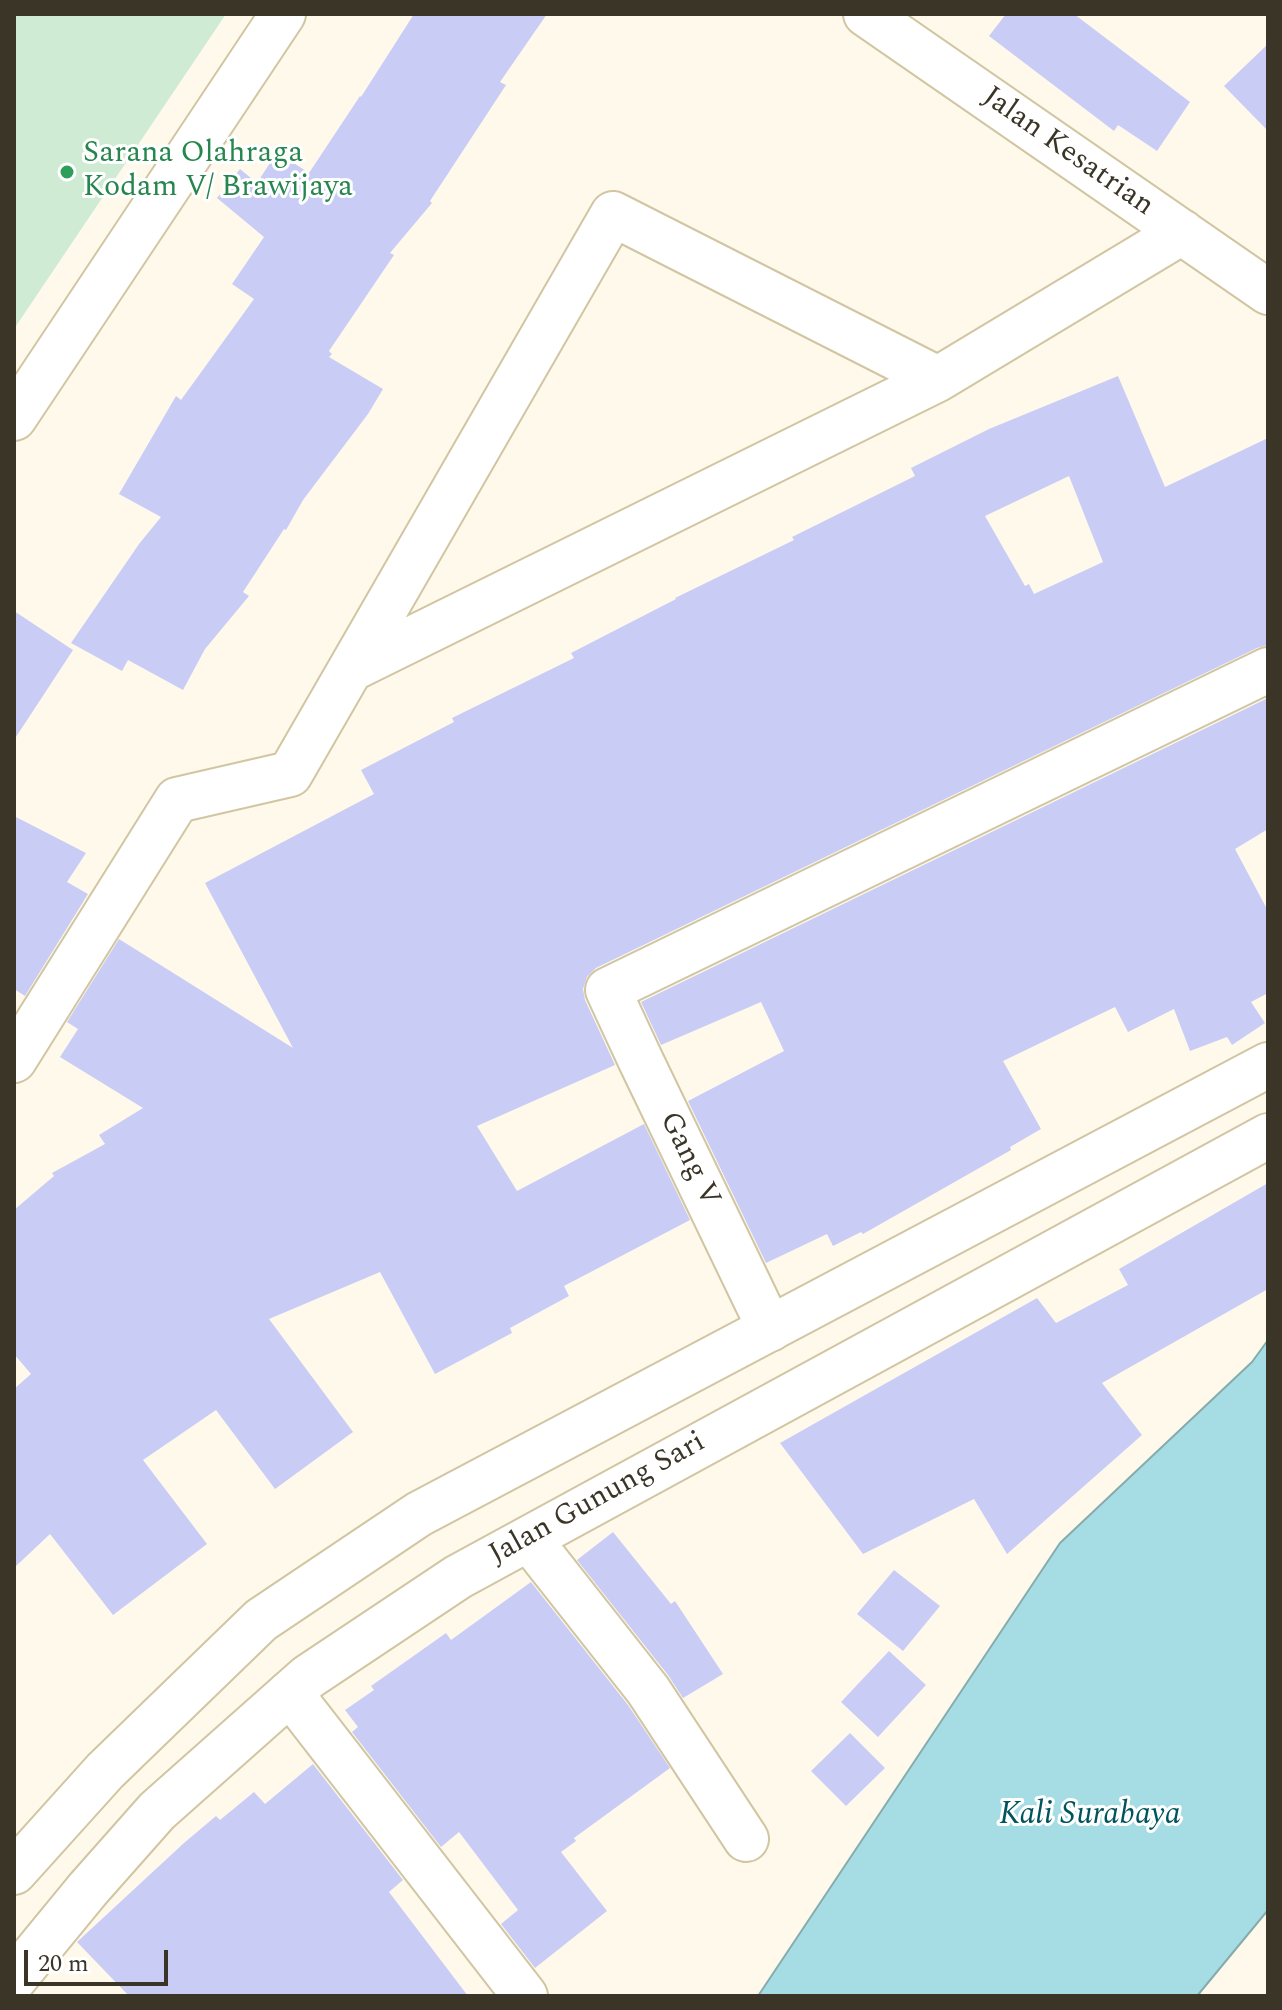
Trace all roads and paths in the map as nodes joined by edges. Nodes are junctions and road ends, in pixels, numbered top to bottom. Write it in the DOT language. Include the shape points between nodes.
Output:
graph roads {
  1 [pos="283,14"];
  2 [pos="866,14"];
  3 [pos="1182,232"];
  4 [pos="1268,292"];
  5 [pos="938,379"];
  6 [pos="14,418"];
  7 [pos="351,669"];
  8 [pos="1268,670"];
  9 [pos="14,1060"];
  10 [pos="1268,1065"];
  11 [pos="1221,1090"];
  12 [pos="1260,1140"];
  13 [pos="770,1329"];
  14 [pos="529,1539"];
  15 [pos="290,1693"];
  16 [pos="746,1839"];
  17 [pos="14,1872"];
  18 [pos="14,1979"];
  19 [pos="525,1996"];
  1 -- 6 [label="street"];
  2 -- 3 [label="street, Jalan Kesatrian"];
  3 -- 4 [label="street, Jalan Kesatrian"];
  3 -- 5 [label="street"];
  5 -- 7 [label="street"];
  5 -- 7 [label="street" via="613,214"];
  7 -- 9 [label="street" via="290,774 177,800"];
  8 -- 13 [label="street, Gang V" via="608,990"];
  10 -- 11 [label="street"];
  11 -- 12 [label="street"];
  11 -- 13 [label="street"];
  12 -- 14 [label="street, Jalan Gunung Sari"];
  13 -- 17 [label="street" via="419,1514 261,1620 105,1771"];
  14 -- 15 [label="street, Jalan Gunung Sari" via="458,1577"];
  14 -- 16 [label="street" via="648,1690"];
  15 -- 18 [label="street, Jalan Gunung Sari" via="157,1811"];
  15 -- 19 [label="street"];
}
